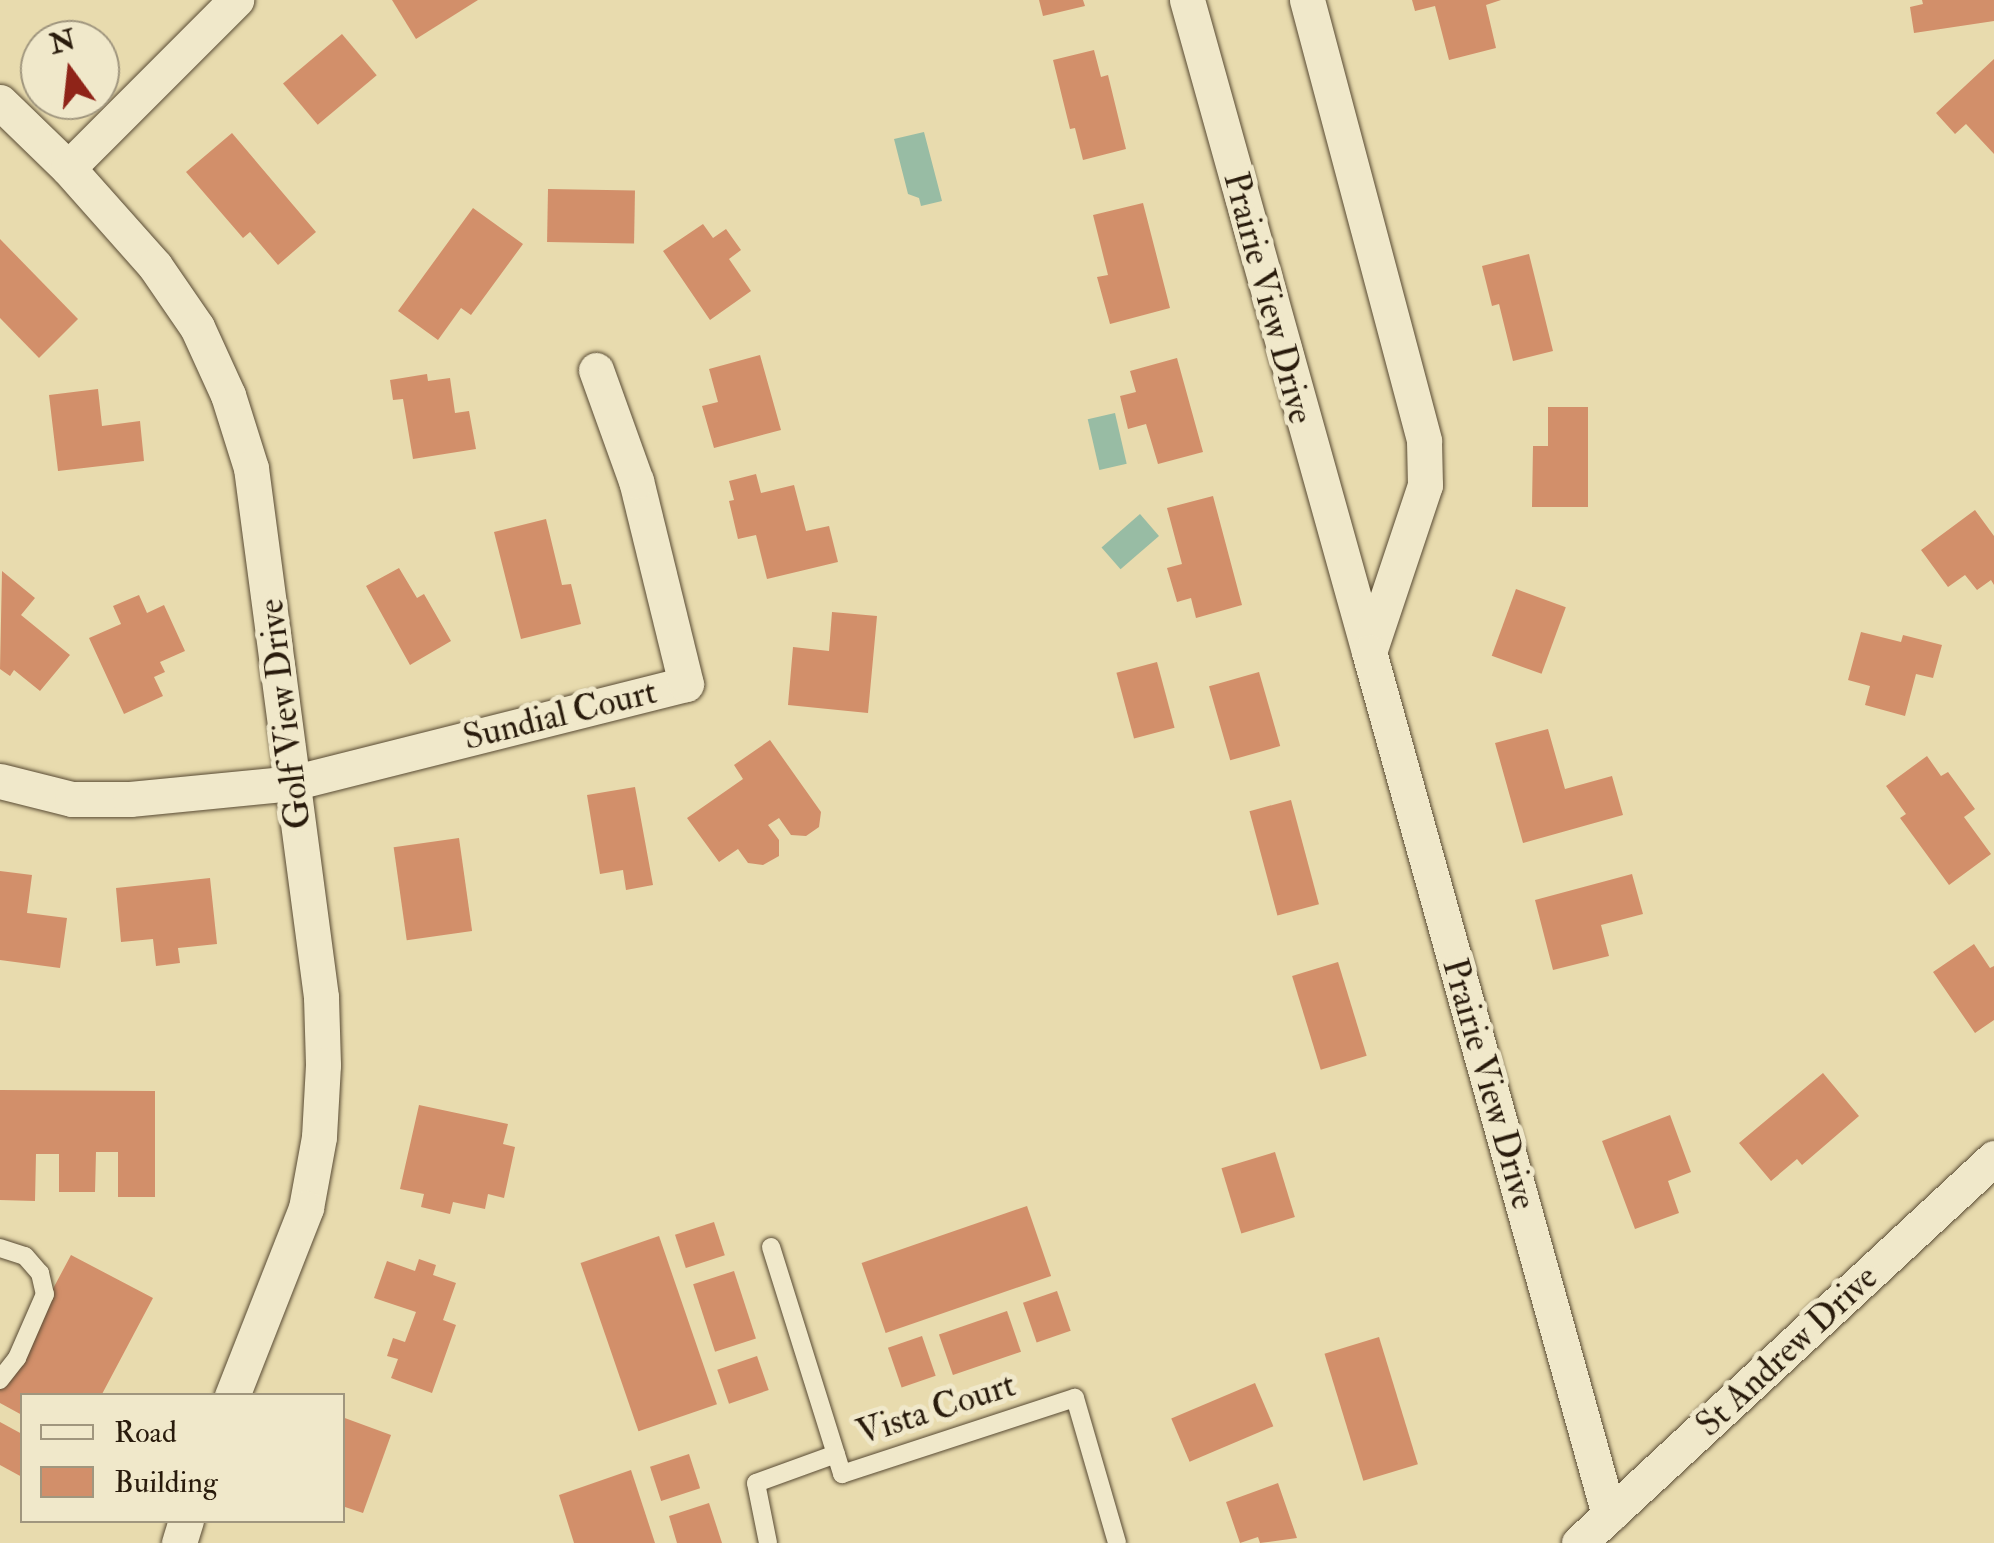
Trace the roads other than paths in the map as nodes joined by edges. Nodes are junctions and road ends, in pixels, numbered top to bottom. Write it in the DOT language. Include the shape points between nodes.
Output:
graph roads {
  1 [pos="236,0"];
  2 [pos="1187,0"];
  3 [pos="1307,0"];
  4 [pos="0,102"];
  5 [pos="68,168"];
  6 [pos="596,370"];
  7 [pos="1369,652"];
  8 [pos="0,781"];
  9 [pos="292,783"];
  10 [pos="1994,1158"];
  11 [pos="772,1247"];
  12 [pos="0,1248"];
  13 [pos="0,1380"];
  14 [pos="233,1393"];
  15 [pos="836,1454"];
  16 [pos="1609,1515"];
  17 [pos="768,1543"];
  18 [pos="1117,1543"];
  19 [pos="1579,1543"];
  1 -- 5 [label="street"];
  2 -- 7 [label="street, Prairie View Drive"];
  3 -- 7 [label="street" via="1424,441 1424,484"];
  4 -- 5 [label="street, Golf View Drive"];
  5 -- 9 [label="street, Golf View Drive" via="155,266 197,327 228,395 251,468 266,556"];
  6 -- 9 [label="street, Sundial Court" via="636,481 686,684"];
  7 -- 16 [label="street, Prairie View Drive"];
  8 -- 9 [label="street" via="72,799"];
  9 -- 14 [label="street, Golf View Drive" via="321,998 319,1136 306,1208"];
  10 -- 16 [label="street, St Andrew Drive"];
  11 -- 15 [label="lane, Vista Court"];
  12 -- 13 [label="lane" via="26,1256 45,1294"];
  15 -- 17 [label="lane" via="756,1484"];
  15 -- 18 [label="lane, Vista Court" via="842,1474 1076,1398"];
  16 -- 19 [label="street, St Andrew Drive"];
}
